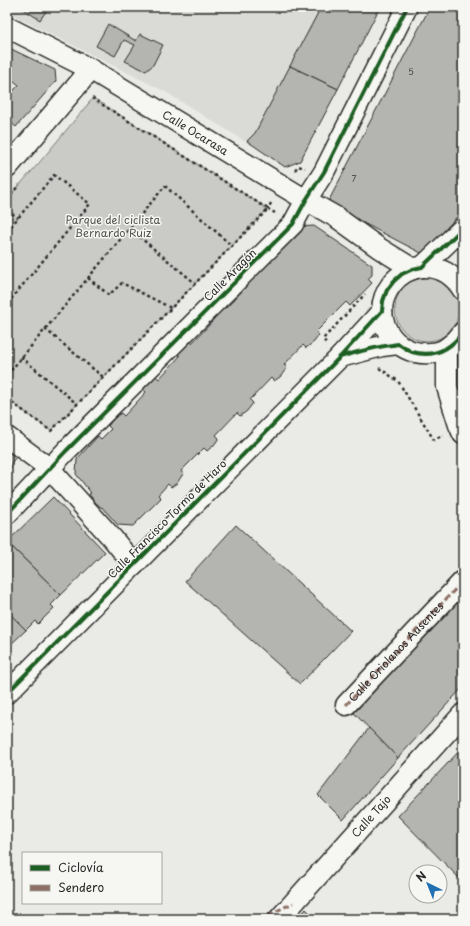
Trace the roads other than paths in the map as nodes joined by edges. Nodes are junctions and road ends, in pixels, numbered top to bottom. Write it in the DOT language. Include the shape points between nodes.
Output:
graph roads {
  1 [pos="407,7"];
  2 [pos="7,27"];
  3 [pos="90,69"];
  4 [pos="7,168"];
  5 [pos="306,200"];
  6 [pos="463,228"];
  7 [pos="378,248"];
  8 [pos="417,268"];
  9 [pos="394,281"];
  10 [pos="463,290"];
  11 [pos="382,311"];
  12 [pos="463,332"];
  13 [pos="398,344"];
  14 [pos="447,348"];
  15 [pos="423,354"];
  16 [pos="340,357"];
  17 [pos="447,387"];
  18 [pos="461,429"];
  19 [pos="7,437"];
  20 [pos="49,468"];
  21 [pos="7,514"];
  22 [pos="134,565"];
  23 [pos="463,581"];
  24 [pos="7,693"];
  25 [pos="346,705"];
  26 [pos="463,714"];
  27 [pos="279,919"];
  1 -- 5 [label="street, Calle Aragón" via="324,172"];
  2 -- 3 [label="street, Calle Ocarasa"];
  3 -- 4 [label="street"];
  3 -- 5 [label="street, Calle Ocarasa"];
  5 -- 7 [label="street, Calle Ocarasa" via="336,217"];
  5 -- 20 [label="street, Calle Aragón" via="293,224"];
  6 -- 8 [label="street"];
  7 -- 8 [label="street, Calle Ocarasa"];
  7 -- 9 [label="street, Calle Ocarasa"];
  8 -- 9 [label="street" via="402,274"];
  8 -- 10 [label="street" via="436,268 448,273"];
  9 -- 11 [label="street" via="387,290"];
  11 -- 13 [label="street" via="389,335"];
  11 -- 16 [label="street, Calle Francisco Tormo de Haro"];
  12 -- 14 [label="street"];
  13 -- 15 [label="street" via="410,351"];
  13 -- 16 [label="street"];
  14 -- 15 [label="street"];
  14 -- 17 [label="street"];
  15 -- 17 [label="street"];
  16 -- 22 [label="street, Calle Francisco Tormo de Haro"];
  17 -- 18 [label="street"];
  19 -- 20 [label="street"];
  20 -- 21 [label="street, Calle Aragón"];
  20 -- 22 [label="street"];
  22 -- 24 [label="street, Calle Francisco Tormo de Haro"];
  23 -- 25 [label="street, Calle Oriolanos Ausentes"];
  26 -- 27 [label="street, Calle Tajo"];
}
